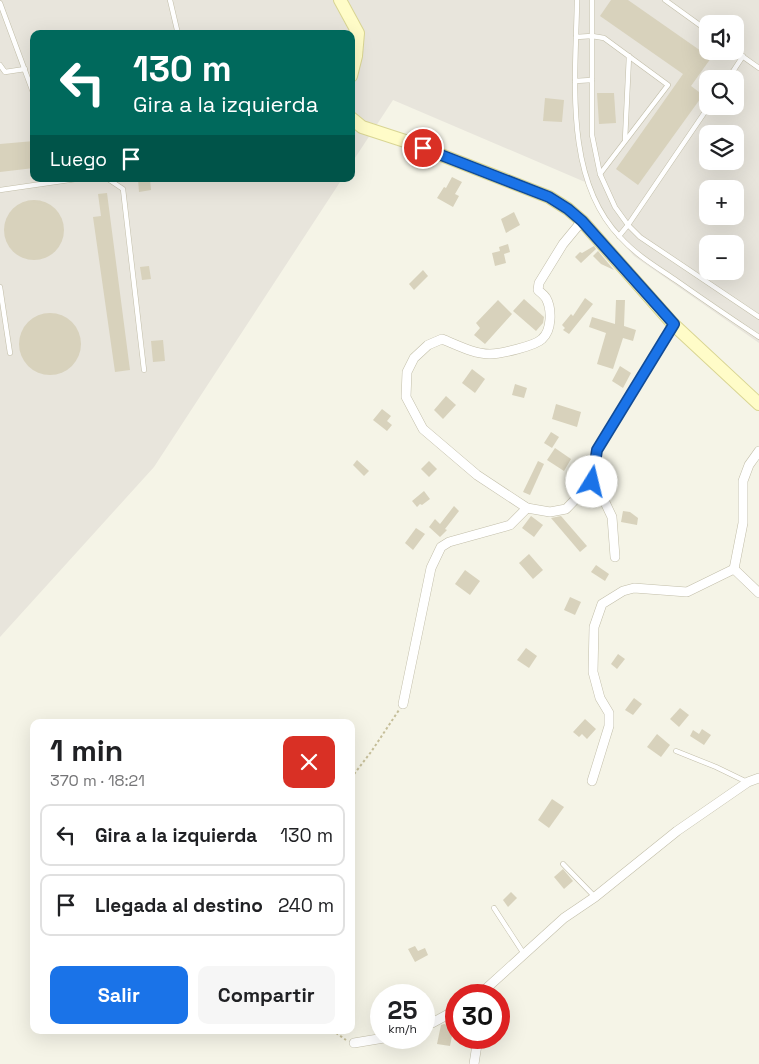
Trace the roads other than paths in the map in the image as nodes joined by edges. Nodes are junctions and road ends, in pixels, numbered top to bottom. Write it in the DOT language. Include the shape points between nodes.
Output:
graph roads {
  1 [pos="170,0"];
  2 [pos="340,0"];
  3 [pos="577,0"];
  4 [pos="592,0"];
  5 [pos="665,0"];
  6 [pos="0,3"];
  7 [pos="699,25"];
  8 [pos="177,30"];
  9 [pos="592,36"];
  10 [pos="576,38"];
  11 [pos="629,56"];
  12 [pos="744,57"];
  13 [pos="355,60"];
  14 [pos="0,65"];
  15 [pos="759,68"];
  16 [pos="26,69"];
  17 [pos="592,80"];
  18 [pos="575,81"];
  19 [pos="30,82"];
  20 [pos="703,115"];
  21 [pos="355,121"];
  22 [pos="625,142"];
  23 [pos="600,174"];
  24 [pos="46,182"];
  25 [pos="112,182"];
  26 [pos="0,190"];
  27 [pos="582,221"];
  28 [pos="628,226"];
  29 [pos="618,236"];
  30 [pos="0,287"];
  31 [pos="759,318"];
  32 [pos="674,324"];
  33 [pos="759,337"];
  34 [pos="10,353"];
  35 [pos="144,370"];
  36 [pos="759,404"];
  37 [pos="759,451"];
  38 [pos="592,482"];
  39 [pos="527,508"];
  40 [pos="615,557"];
  41 [pos="734,569"];
  42 [pos="759,594"];
  43 [pos="402,704"];
  44 [pos="676,751"];
  45 [pos="759,778"];
  46 [pos="592,781"];
  47 [pos="748,782"];
  48 [pos="563,864"];
  49 [pos="595,897"];
  50 [pos="494,908"];
  51 [pos="525,955"];
  52 [pos="492,984"];
  53 [pos="370,1040"];
  54 [pos="354,1043"];
  55 [pos="476,1049"];
  56 [pos="474,1064"];
  1 -- 8 [label="lane"];
  2 -- 13 [label="main road" via="358,33"];
  3 -- 10 [label="lane"];
  4 -- 9 [label="lane"];
  5 -- 7 [label="lane"];
  6 -- 16 [label="lane"];
  9 -- 10 [label="lane"];
  9 -- 11 [label="lane" via="604,38"];
  9 -- 17 [label="lane"];
  10 -- 18 [label="lane"];
  11 -- 22 [label="lane"];
  11 -- 22 [label="lane" via="668,85"];
  12 -- 15 [label="lane"];
  14 -- 16 [label="lane" via="5,72"];
  16 -- 19 [label="lane"];
  17 -- 18 [label="lane"];
  17 -- 23 [label="lane" via="592,135"];
  18 -- 29 [label="lane" via="578,146 591,193"];
  20 -- 28 [label="lane"];
  21 -- 27 [label="main road" via="362,127 549,197"];
  22 -- 23 [label="lane"];
  23 -- 28 [label="lane"];
  24 -- 26 [label="lane"];
  25 -- 35 [label="lane" via="122,190"];
  27 -- 32 [label="main road"];
  27 -- 39 [label="street" via="563,244 539,283 538,290 549,309 549,327 542,339 523,348 490,354 472,351 442,339 428,345 414,358 408,372 406,397 423,429 477,475"];
  28 -- 29 [label="lane"];
  28 -- 31 [label="lane"];
  29 -- 33 [label="lane" via="656,267"];
  30 -- 34 [label="lane"];
  32 -- 36 [label="main road"];
  32 -- 38 [label="street" via="597,450"];
  37 -- 41 [label="street" via="743,482 743,523"];
  38 -- 39 [label="street" via="566,509 550,512"];
  38 -- 40 [label="street" via="612,517"];
  39 -- 43 [label="street" via="510,525 449,542 441,548 431,568"];
  41 -- 42 [label="street"];
  41 -- 46 [label="street" via="687,592 634,588 602,604 594,627 593,672 600,698 609,713 609,726"];
  44 -- 47 [label="lane"];
  45 -- 47 [label="street"];
  47 -- 49 [label="street" via="677,831"];
  48 -- 49 [label="lane"];
  49 -- 51 [label="street" via="564,918"];
  50 -- 51 [label="lane"];
  51 -- 52 [label="street"];
  53 -- 54 [label="street"];
  55 -- 56 [label="street"];
}
